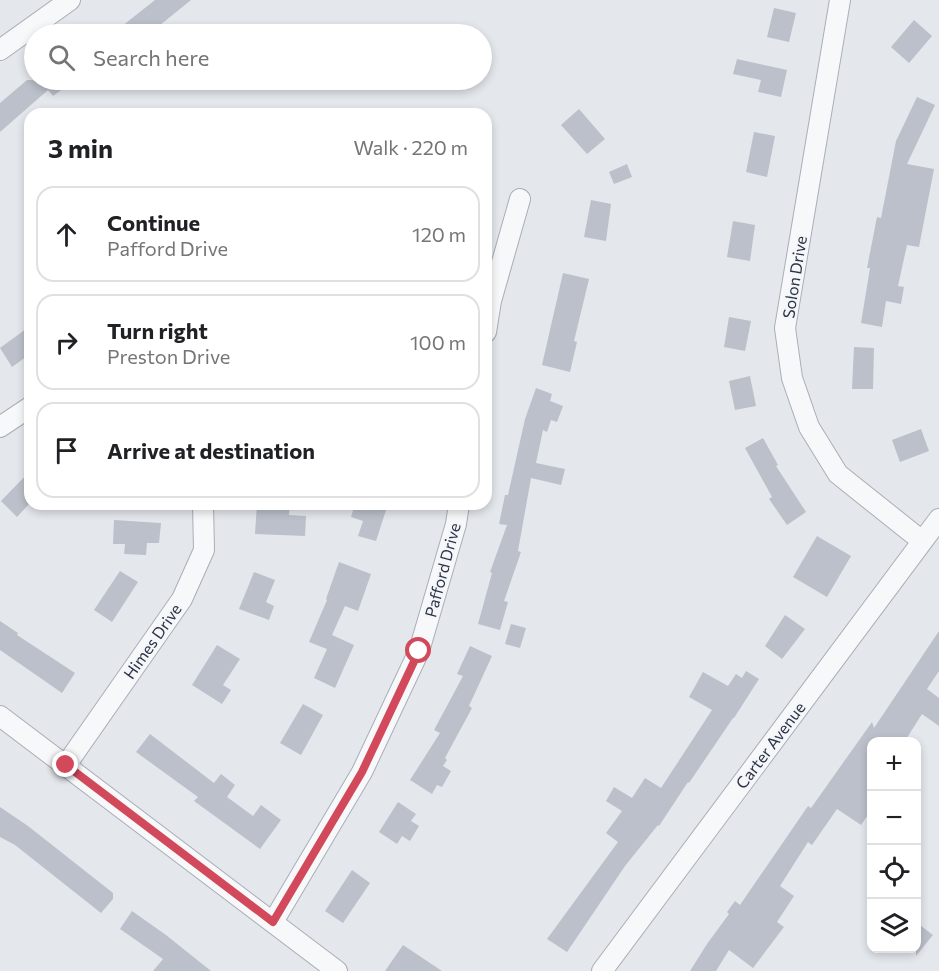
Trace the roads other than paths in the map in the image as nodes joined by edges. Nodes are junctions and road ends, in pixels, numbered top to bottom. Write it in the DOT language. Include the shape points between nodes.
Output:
graph roads {
  1 [pos="70,0"];
  2 [pos="840,0"];
  3 [pos="36,24"];
  4 [pos="24,33"];
  5 [pos="0,50"];
  6 [pos="520,199"];
  7 [pos="492,288"];
  8 [pos="24,411"];
  9 [pos="0,427"];
  10 [pos="203,510"];
  11 [pos="458,510"];
  12 [pos="939,519"];
  13 [pos="922,542"];
  14 [pos="0,716"];
  15 [pos="66,765"];
  16 [pos="273,922"];
  17 [pos="337,971"];
  18 [pos="602,971"];
  1 -- 3 [label="street"];
  2 -- 13 [label="street, Solon Drive" via="785,328 792,378 809,428 838,474"];
  4 -- 5 [label="street"];
  6 -- 7 [label="street"];
  8 -- 9 [label="street"];
  10 -- 15 [label="street, Himes Drive" via="204,550 182,599"];
  11 -- 16 [label="street, Pafford Drive" via="419,651 362,772"];
  12 -- 13 [label="street, Carter Avenue"];
  13 -- 18 [label="street, Carter Avenue"];
  14 -- 15 [label="street"];
  15 -- 16 [label="street"];
  16 -- 17 [label="street"];
}
